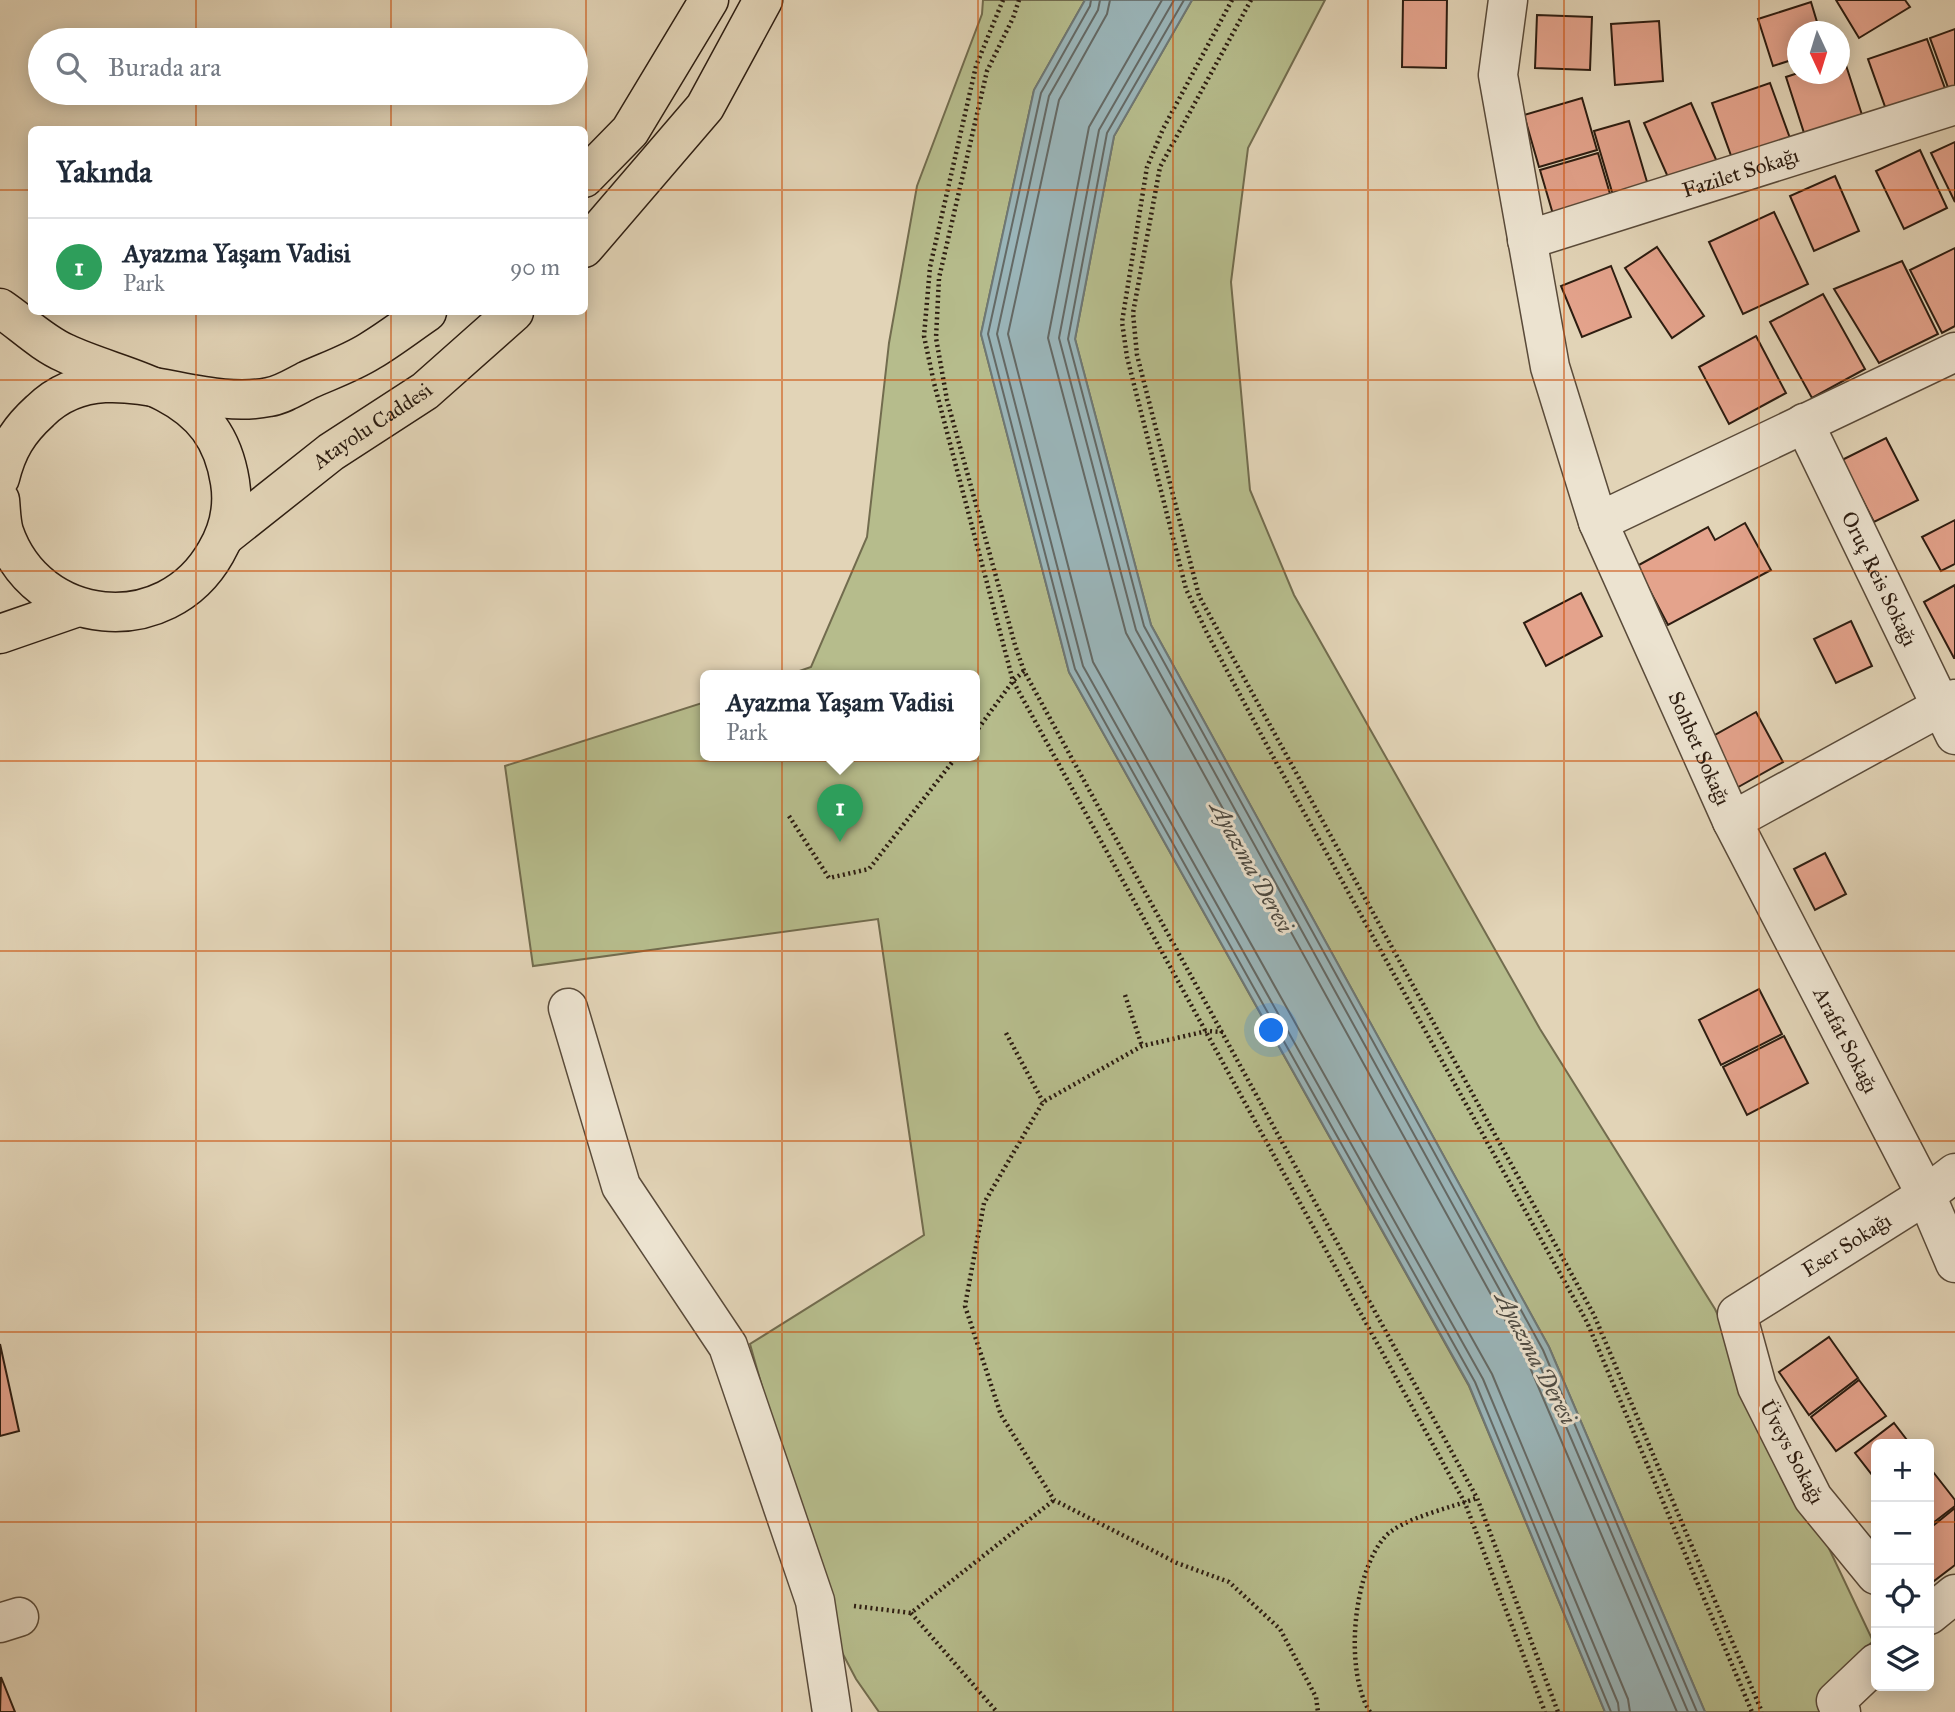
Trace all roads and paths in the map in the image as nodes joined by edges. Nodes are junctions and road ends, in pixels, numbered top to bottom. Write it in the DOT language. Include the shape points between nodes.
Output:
graph roads {
  1 [pos="709,0"];
  2 [pos="763,0"];
  3 [pos="1003,0"];
  4 [pos="1019,0"];
  5 [pos="1232,0"];
  6 [pos="1251,0"];
  7 [pos="1508,0"];
  8 [pos="1955,105"];
  9 [pos="588,174"];
  10 [pos="1527,240"];
  11 [pos="588,243"];
  12 [pos="0,308"];
  13 [pos="423,315"];
  14 [pos="511,315"];
  15 [pos="1955,352"];
  16 [pos="149,386"];
  17 [pos="1804,423"];
  18 [pos="1,469"];
  19 [pos="0,500"];
  20 [pos="1598,522"];
  21 [pos="225,536"];
  22 [pos="78,607"];
  23 [pos="0,634"];
  24 [pos="1024,671"];
  25 [pos="1013,681"];
  26 [pos="1950,714"];
  27 [pos="980,726"];
  28 [pos="953,761"];
  29 [pos="789,816"];
  30 [pos="1732,821"];
  31 [pos="1125,995"];
  32 [pos="568,1008"];
  33 [pos="1207,1031"];
  34 [pos="1224,1032"];
  35 [pos="1006,1033"];
  36 [pos="1142,1046"];
  37 [pos="1043,1102"];
  38 [pos="1940,1184"];
  39 [pos="1955,1263"];
  40 [pos="1737,1314"];
  41 [pos="1477,1498"];
  42 [pos="1054,1500"];
  43 [pos="1465,1503"];
  44 [pos="1871,1569"];
  45 [pos="1955,1594"];
  46 [pos="815,1601"];
  47 [pos="1934,1611"];
  48 [pos="911,1614"];
  49 [pos="1871,1669"];
  50 [pos="1839,1706"];
  51 [pos="832,1712"];
  52 [pos="997,1712"];
  53 [pos="1318,1712"];
  54 [pos="1370,1712"];
  55 [pos="1545,1712"];
  56 [pos="1558,1712"];
  57 [pos="1752,1712"];
  58 [pos="1762,1712"];
  1 -- 9 [label="main road" via="630,131"];
  2 -- 11 [label="main road" via="705,107"];
  3 -- 25 [label="path" via="976,66 930,267 924,335"];
  4 -- 24 [label="path" via="987,71 939,278 936,338 947,400"];
  5 -- 57 [label="path" via="1147,167 1122,322 1186,589 1271,753 1587,1322"];
  6 -- 58 [label="path" via="1160,167 1133,313 1137,355 1199,596 1594,1315"];
  7 -- 10 [label="street, Sohbet Sokağı" via="1498,75"];
  8 -- 10 [label="street, Fazilet Sokağı"];
  10 -- 20 [label="street, Sohbet Sokağı" via="1550,367"];
  12 -- 16 [label="main road" via="63,353"];
  13 -- 16 [label="main road, Atayolu Caddesi" via="368,352 272,397 212,399"];
  14 -- 21 [label="main road, Atayolu Caddesi" via="425,391 331,452"];
  15 -- 17 [label="street"];
  16 -- 18 [label="main road, Atayolu Caddesi" via="113,381 80,386 49,401 20,430"];
  16 -- 21 [label="main road, Atayolu Caddesi" via="182,402 209,428 227,463 233,501"];
  17 -- 20 [label="street"];
  17 -- 26 [label="street, Oruç Reis Sokağı"];
  19 -- 22 [label="main road, Atayolu Caddesi" via="4,531 21,565 49,592"];
  20 -- 30 [label="street, Sohbet Sokağı"];
  21 -- 22 [label="main road, Atayolu Caddesi" via="207,568 183,592 152,607 118,613"];
  22 -- 23 [label="main road, Atayolu Caddesi"];
  24 -- 25 [label="path"];
  24 -- 34 [label="path"];
  25 -- 27 [label="path"];
  25 -- 33 [label="path"];
  26 -- 30 [label="street, Sohbet Sokağı"];
  28 -- 29 [label="path" via="869,869 829,878"];
  30 -- 38 [label="street, Arafat Sokağı"];
  31 -- 36 [label="path"];
  32 -- 46 [label="street" via="621,1186 728,1346"];
  33 -- 34 [label="path"];
  33 -- 36 [label="path"];
  33 -- 43 [label="path"];
  34 -- 41 [label="path"];
  35 -- 37 [label="path"];
  36 -- 37 [label="path"];
  37 -- 42 [label="path" via="984,1203 965,1306 1001,1415"];
  38 -- 39 [label="street, Arafat Sokağı"];
  38 -- 40 [label="street, Eser Sokağı"];
  40 -- 44 [label="street, Üveys Sokağı" via="1757,1387 1813,1498"];
  41 -- 43 [label="path"];
  41 -- 56 [label="path"];
  42 -- 48 [label="path"];
  42 -- 53 [label="path" via="1177,1563 1229,1582 1280,1629 1316,1697"];
  43 -- 54 [label="path" via="1410,1521 1385,1536 1365,1569 1356,1621 1355,1665"];
  43 -- 55 [label="path"];
  45 -- 47 [label="street"];
  46 -- 48 [label="path"];
  46 -- 51 [label="street"];
  48 -- 52 [label="path"];
  49 -- 50 [label="street"];
}
